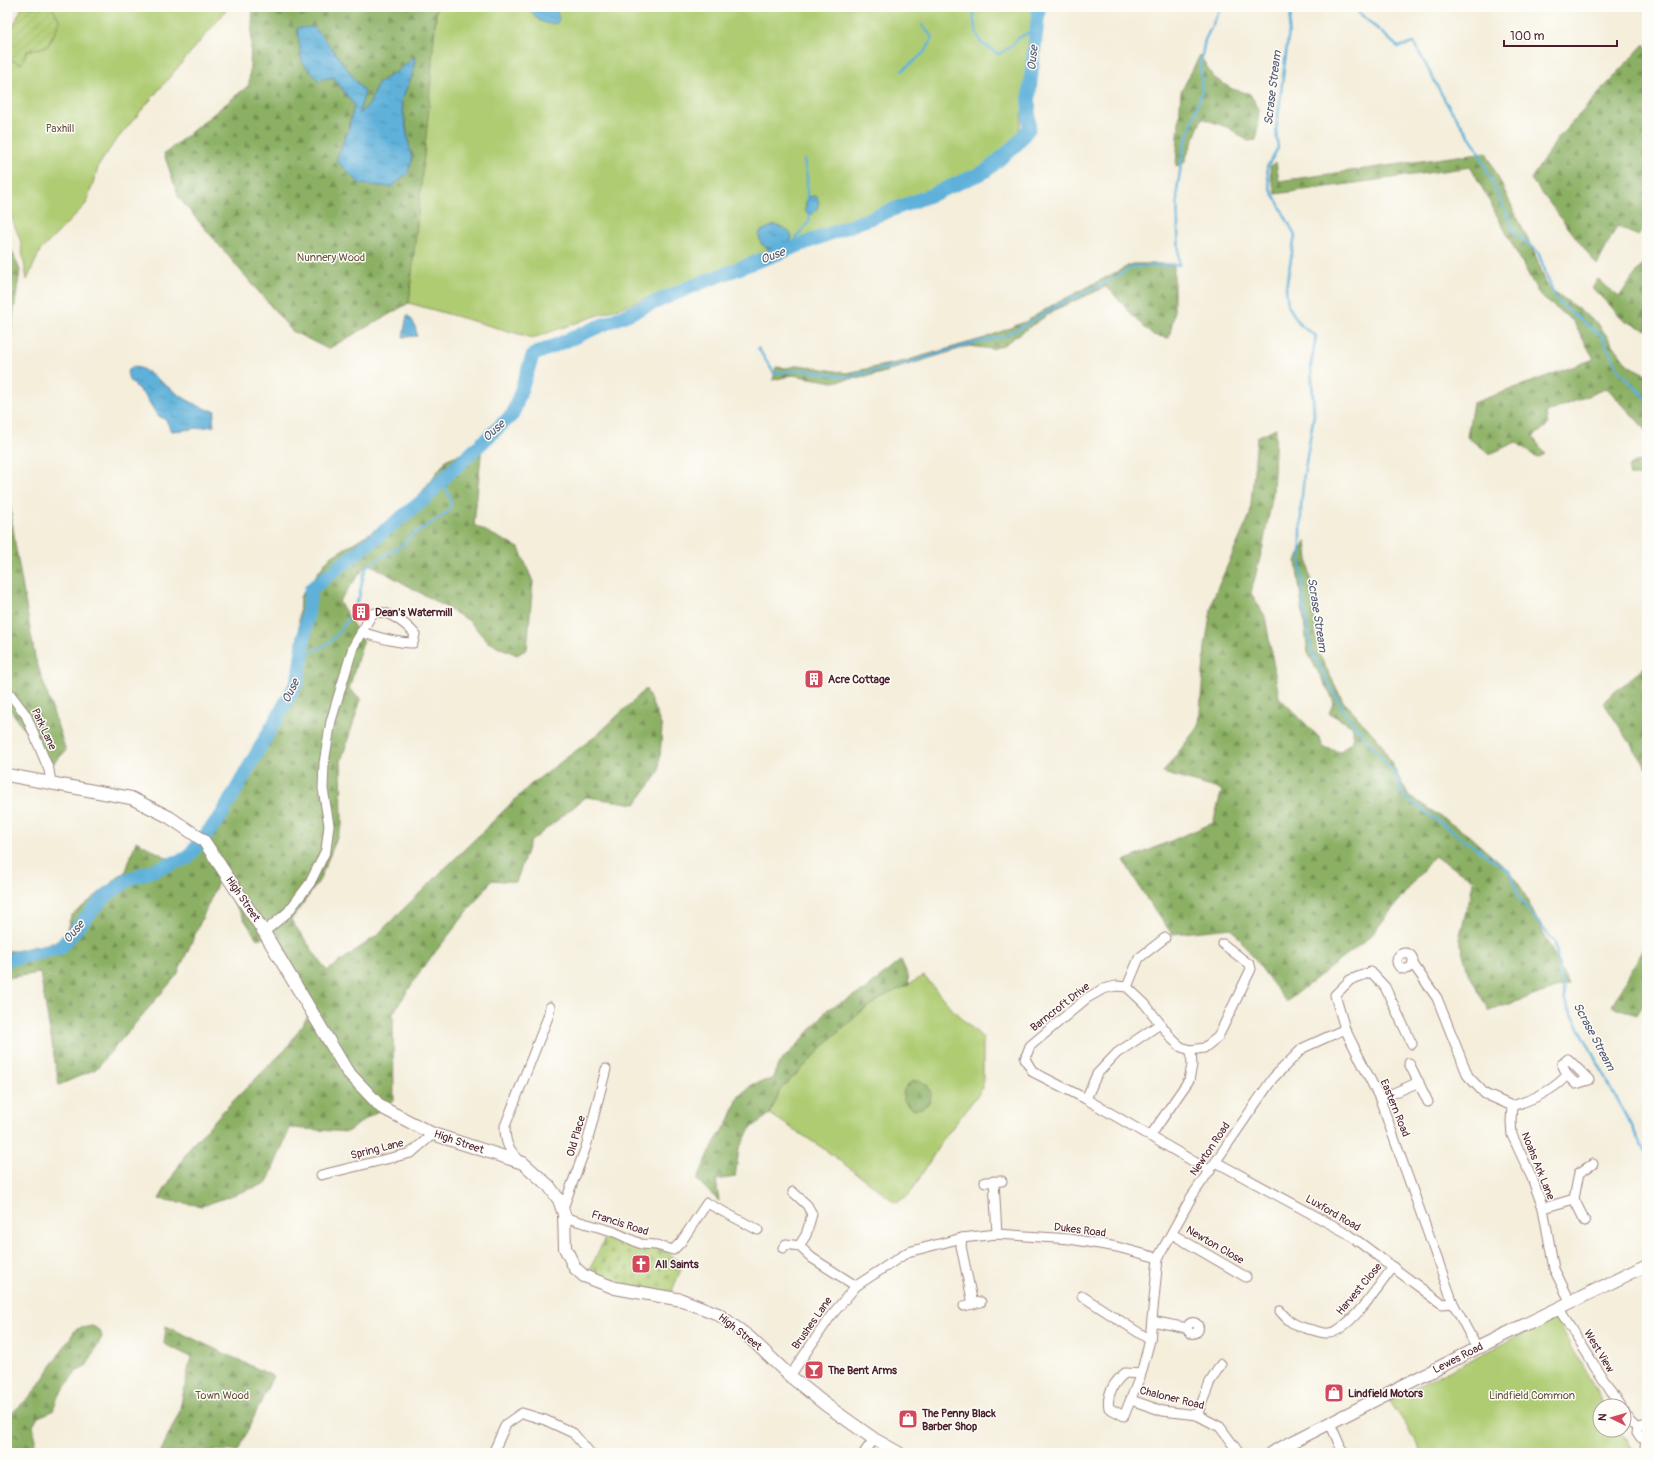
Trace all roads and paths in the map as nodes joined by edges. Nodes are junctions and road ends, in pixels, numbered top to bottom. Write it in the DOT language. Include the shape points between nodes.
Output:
graph roads {
  1 [pos="361,632"];
  2 [pos="7,690"];
  3 [pos="7,775"];
  4 [pos="51,783"];
  5 [pos="264,932"];
  6 [pos="1165,938"];
  7 [pos="1223,944"];
  8 [pos="1413,964"];
  9 [pos="1127,987"];
  10 [pos="550,1007"];
  11 [pos="1160,1024"];
  12 [pos="1345,1029"];
  13 [pos="1412,1044"];
  14 [pos="1191,1050"];
  15 [pos="1410,1063"];
  16 [pos="606,1069"];
  17 [pos="1567,1075"];
  18 [pos="1419,1082"];
  19 [pos="1086,1099"];
  20 [pos="1380,1099"];
  21 [pos="1428,1102"];
  22 [pos="1512,1106"];
  23 [pos="433,1134"];
  24 [pos="1151,1135"];
  25 [pos="1216,1162"];
  26 [pos="523,1163"];
  27 [pos="1593,1164"];
  28 [pos="1210,1171"];
  29 [pos="321,1175"];
  30 [pos="994,1181"];
  31 [pos="792,1192"];
  32 [pos="1574,1199"];
  33 [pos="1543,1208"];
  34 [pos="563,1214"];
  35 [pos="1585,1221"];
  36 [pos="758,1230"];
  37 [pos="997,1234"];
  38 [pos="1172,1234"];
  39 [pos="959,1242"];
  40 [pos="799,1246"];
  41 [pos="783,1248"];
  42 [pos="1158,1258"];
  43 [pos="1647,1265"];
  44 [pos="1393,1267"];
  45 [pos="1246,1277"];
  46 [pos="856,1286"];
  47 [pos="1082,1296"];
  48 [pos="1453,1303"];
  49 [pos="1571,1303"];
  50 [pos="973,1304"];
  51 [pos="1559,1309"];
  52 [pos="1280,1311"];
  53 [pos="1152,1322"];
  54 [pos="1187,1328"];
  55 [pos="1150,1340"];
  56 [pos="1477,1348"];
  57 [pos="1221,1364"];
  58 [pos="1141,1374"];
  59 [pos="790,1376"];
  60 [pos="1615,1398"];
  61 [pos="1131,1400"];
  62 [pos="1197,1415"];
  63 [pos="1632,1417"];
  64 [pos="1330,1423"];
  65 [pos="1643,1425"];
  66 [pos="1647,1438"];
  67 [pos="874,1439"];
  68 [pos="1647,1452"];
  69 [pos="493,1453"];
  70 [pos="590,1453"];
  71 [pos="864,1453"];
  72 [pos="899,1453"];
  73 [pos="1239,1453"];
  74 [pos="1271,1453"];
  75 [pos="1346,1453"];
  1 -- 1 [label="street" via="372,614 378,612 392,616 408,626 414,634 413,643 396,642"];
  1 -- 5 [label="street" via="344,675 331,721 324,762 323,789 329,825 326,850 310,883 288,912"];
  2 -- 4 [label="street, Park Lane" via="26,715 49,770"];
  3 -- 4 [label="main road, High Street"];
  4 -- 5 [label="main road, High Street" via="130,798 169,817 202,839"];
  5 -- 23 [label="main road, High Street" via="347,1071 381,1107"];
  6 -- 9 [label="street" via="1139,958"];
  7 -- 14 [label="street" via="1250,965 1250,969 1218,1036 1204,1048"];
  8 -- 22 [label="street" via="1437,998 1468,1076 1485,1094"];
  9 -- 11 [label="street" via="1146,1004"];
  9 -- 19 [label="street, Barncroft Drive" via="1103,989 1087,998 1030,1046 1025,1059 1033,1072"];
  10 -- 26 [label="street" via="505,1126 505,1142"];
  11 -- 14 [label="street" via="1181,1047"];
  11 -- 19 [label="street" via="1117,1054 1097,1074"];
  12 -- 13 [label="street, Eastern Road" via="1335,995 1350,980 1371,972 1385,987"];
  12 -- 20 [label="street, Eastern Road"];
  12 -- 25 [label="street, Newton Road" via="1303,1048 1273,1078"];
  14 -- 24 [label="street" via="1189,1080"];
  15 -- 18 [label="street"];
  16 -- 34 [label="street, Old Place" via="586,1146"];
  17 -- 22 [label="street" via="1561,1082 1533,1100"];
  18 -- 20 [label="street"];
  18 -- 21 [label="street"];
  19 -- 24 [label="street, Barncroft Drive"];
  20 -- 48 [label="street, Eastern Road"];
  22 -- 33 [label="street, Noahs Ark Lane" via="1512,1134"];
  23 -- 26 [label="main road, High Street"];
  23 -- 29 [label="street, Spring Lane" via="411,1153"];
  24 -- 28 [label="street, Barncroft Drive"];
  25 -- 28 [label="street, Newton Road"];
  25 -- 44 [label="street, Luxford Road" via="1347,1233"];
  26 -- 34 [label="main road, High Street" via="549,1186 559,1200"];
  27 -- 32 [label="street" via="1579,1173"];
  28 -- 38 [label="street, Newton Road" via="1192,1196"];
  30 -- 37 [label="street"];
  31 -- 40 [label="street" via="807,1205 812,1214 806,1236"];
  32 -- 33 [label="street"];
  32 -- 35 [label="street"];
  33 -- 49 [label="street, Noahs Ark Lane" via="1554,1268"];
  34 -- 36 [label="street, Francis Road" via="570,1219 612,1231 641,1244 673,1250 707,1203"];
  34 -- 59 [label="main road, High Street" via="565,1248 575,1268 584,1276 615,1288 682,1300 718,1314 749,1337"];
  37 -- 39 [label="street, Dukes Road"];
  37 -- 42 [label="street, Dukes Road" via="1070,1239 1117,1247"];
  38 -- 42 [label="street, Newton Road"];
  38 -- 45 [label="street, Newton Close"];
  39 -- 46 [label="street, Dukes Road" via="908,1252"];
  39 -- 50 [label="street"];
  40 -- 41 [label="street" via="786,1244"];
  40 -- 46 [label="street" via="812,1258"];
  42 -- 53 [label="street, Newton Road"];
  43 -- 49 [label="main road, Lewes Road"];
  44 -- 48 [label="street, Luxford Road" via="1442,1304"];
  44 -- 52 [label="street, Harvest Close" via="1360,1310 1339,1330 1322,1333 1294,1324"];
  46 -- 59 [label="street, Brushes Lane" via="830,1317"];
  47 -- 55 [label="street"];
  48 -- 56 [label="street, Eastern Road"];
  49 -- 51 [label="main road, Lewes Road"];
  51 -- 56 [label="main road, Lewes Road"];
  51 -- 60 [label="street, West View"];
  53 -- 54 [label="street"];
  53 -- 55 [label="street, Newton Road"];
  55 -- 58 [label="street, Newton Road"];
  56 -- 64 [label="main road, Lewes Road"];
  57 -- 62 [label="street" via="1210,1382"];
  58 -- 61 [label="street, Chaloner Road"];
  58 -- 61 [label="street, Chaloner Road" via="1125,1373 1116,1380 1107,1400 1109,1408 1124,1416"];
  59 -- 67 [label="main road, High Street"];
  61 -- 62 [label="street, Chaloner Road" via="1163,1410"];
  62 -- 73 [label="street, Chaloner Road" via="1220,1427"];
  63 -- 65 [label="street"];
  64 -- 74 [label="main road, Lewes Road"];
  64 -- 75 [label="street"];
  65 -- 66 [label="street" via="1637,1434 1641,1438"];
  66 -- 68 [label="street"];
  67 -- 71 [label="street"];
  67 -- 72 [label="main road, High Street"];
  69 -- 70 [label="street" via="506,1424 522,1413 546,1420 573,1433"];
}
